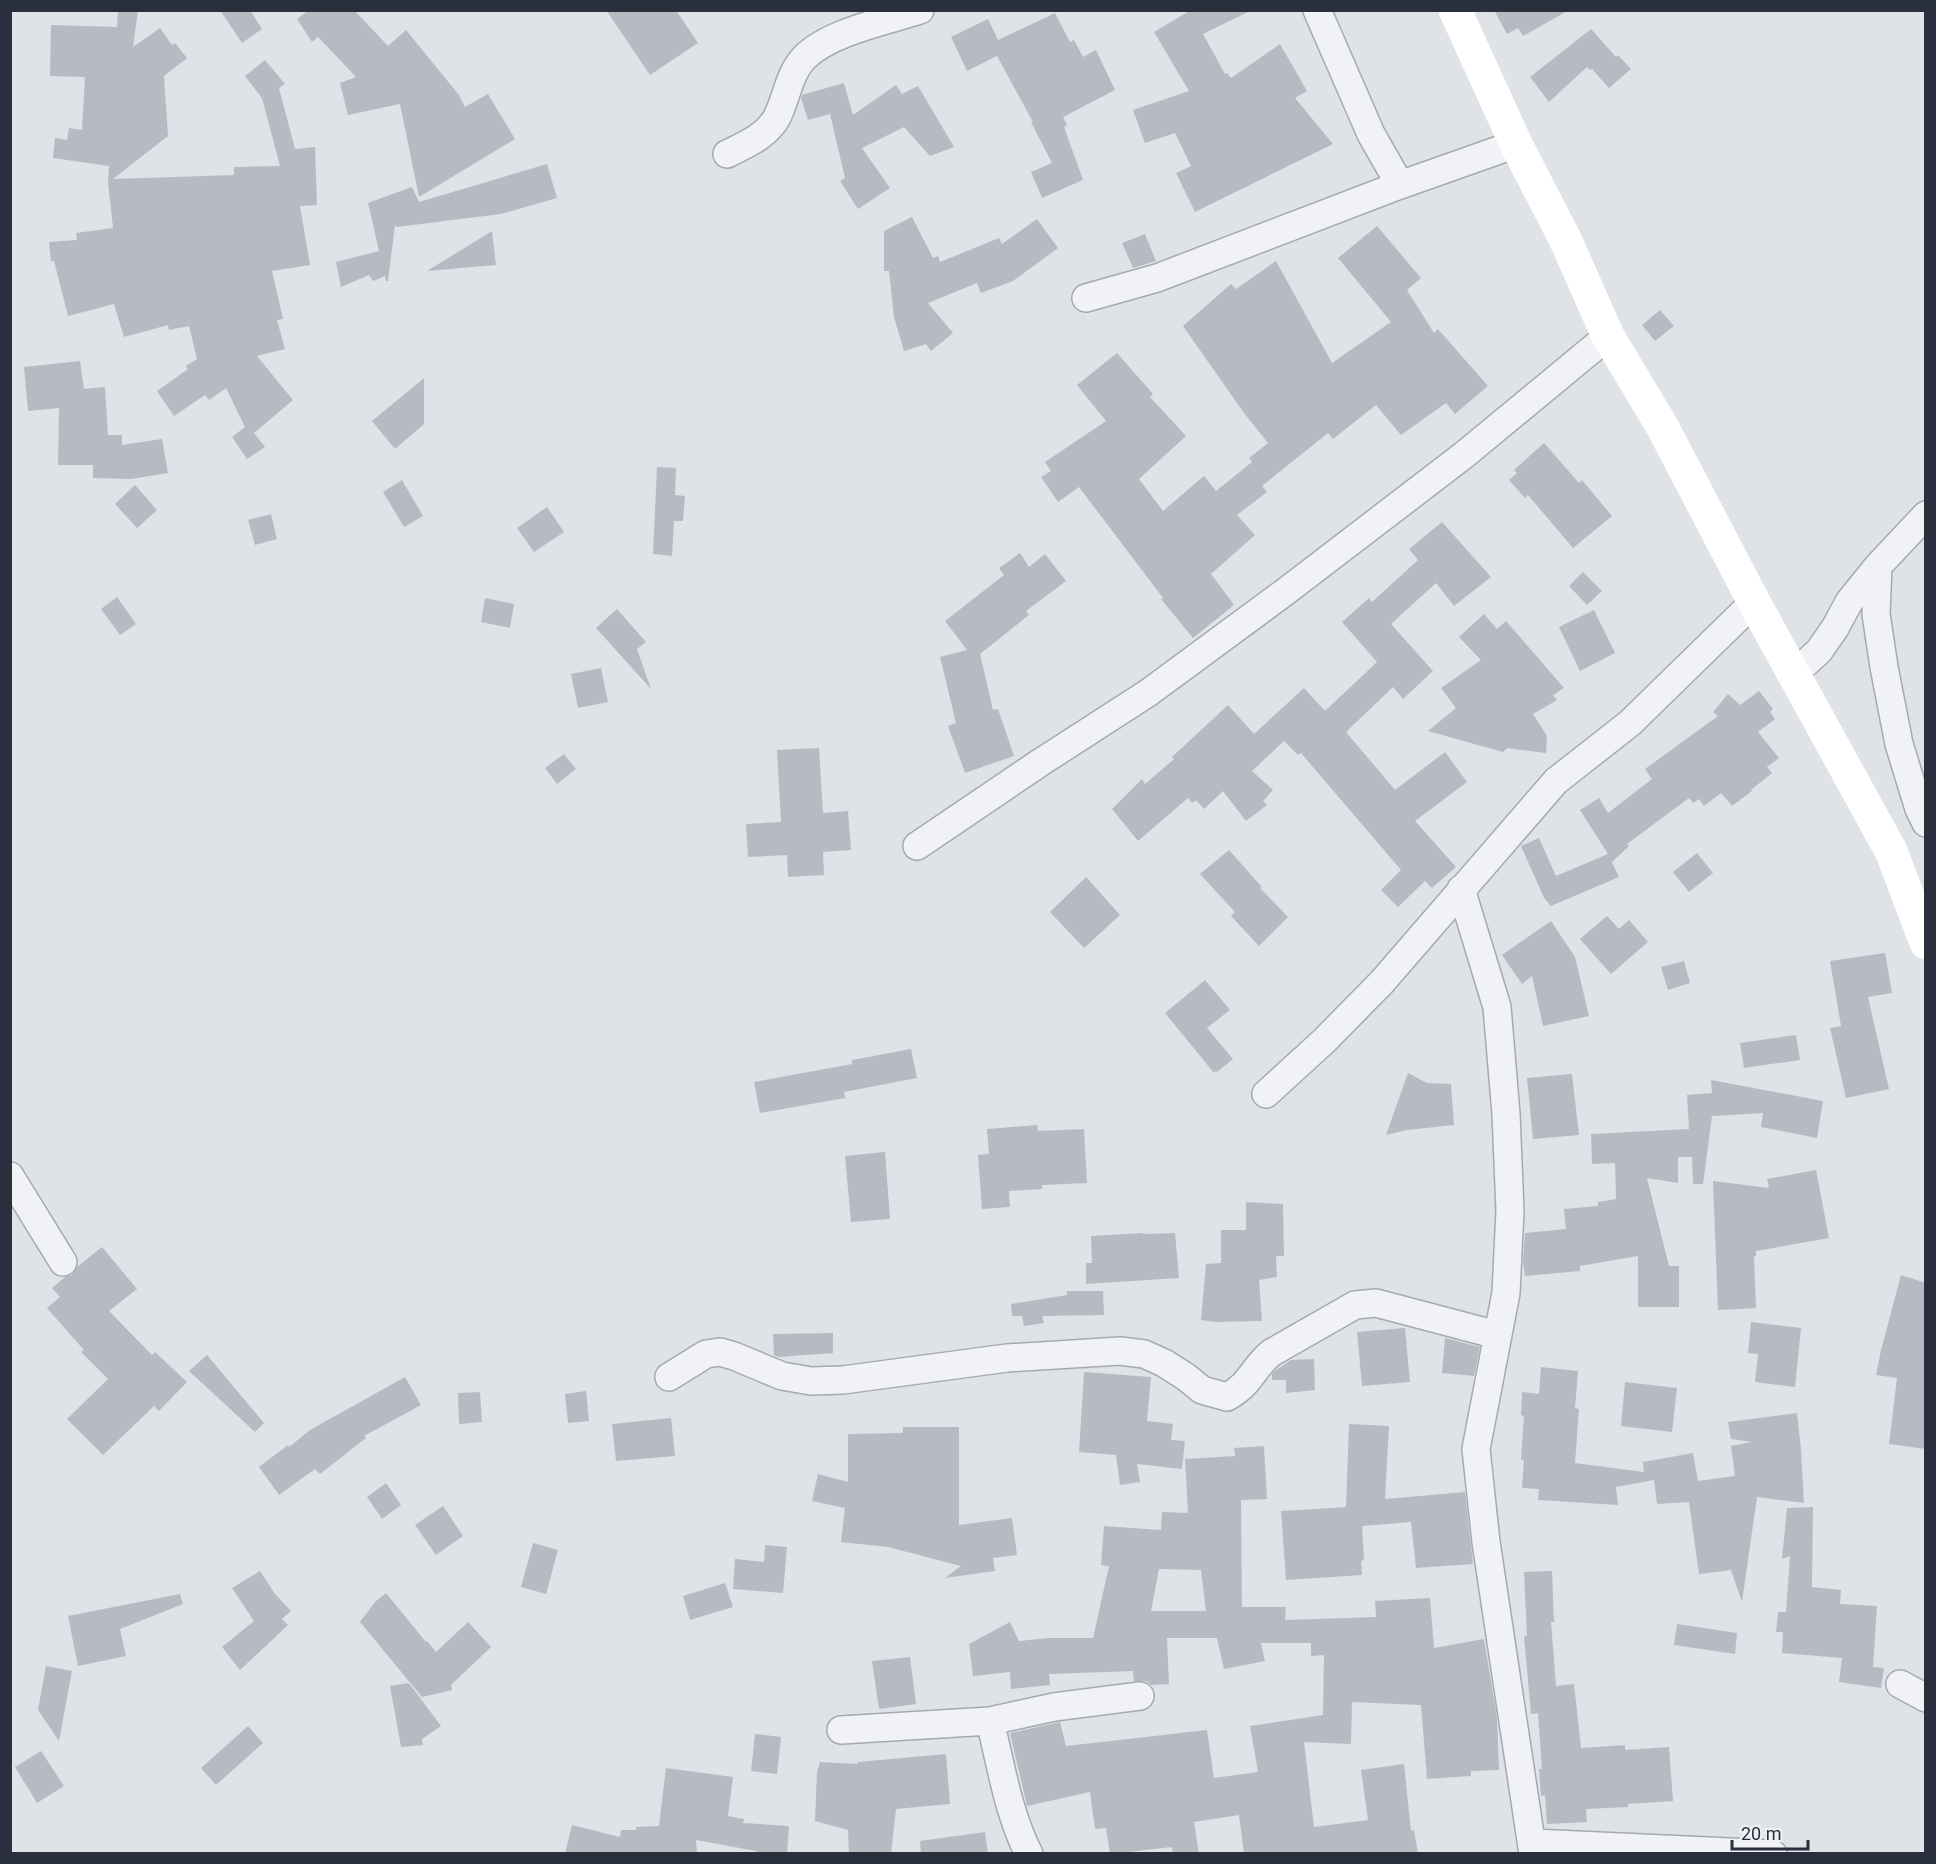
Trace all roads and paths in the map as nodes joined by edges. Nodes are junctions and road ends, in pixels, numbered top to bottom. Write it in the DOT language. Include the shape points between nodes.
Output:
graph roads {
  1 [pos="920,10"];
  2 [pos="1317,10"];
  3 [pos="1455,10"];
  4 [pos="1516,144"];
  5 [pos="728,154"];
  6 [pos="1400,185"];
  7 [pos="1086,298"];
  8 [pos="1608,336"];
  9 [pos="1926,515"];
  10 [pos="1878,566"];
  11 [pos="1754,602"];
  12 [pos="1795,673"];
  13 [pos="1926,823"];
  14 [pos="917,846"];
  15 [pos="1461,889"];
  16 [pos="1926,943"];
  17 [pos="1266,1094"];
  18 [pos="10,1176"];
  19 [pos="63,1262"];
  20 [pos="1497,1335"];
  21 [pos="669,1377"];
  22 [pos="1900,1684"];
  23 [pos="1140,1695"];
  24 [pos="1926,1698"];
  25 [pos="990,1721"];
  26 [pos="841,1730"];
  27 [pos="1533,1848"];
  28 [pos="1029,1854"];
  29 [pos="1773,1854"];
  1 -- 5 [label="street" via="822,43 803,58 789,81 775,122 759,137"];
  2 -- 6 [label="street" via="1371,134"];
  3 -- 4 [label="street"];
  4 -- 6 [label="street"];
  4 -- 8 [label="street" via="1565,239"];
  6 -- 7 [label="street" via="1156,278"];
  8 -- 11 [label="street" via="1663,428"];
  8 -- 14 [label="street" via="1464,454 1285,592 1148,693"];
  9 -- 10 [label="street"];
  10 -- 12 [label="street" via="1849,602 1819,651"];
  10 -- 13 [label="street" via="1876,614 1899,744"];
  11 -- 12 [label="street"];
  11 -- 15 [label="street" via="1630,723 1556,781"];
  12 -- 16 [label="street" via="1892,851"];
  15 -- 17 [label="street" via="1382,982"];
  15 -- 20 [label="street" via="1497,1007 1506,1114 1510,1211 1506,1293"];
  18 -- 19 [label="street"];
  20 -- 21 [label="street" via="1376,1303 1355,1305 1272,1353 1244,1386 1227,1397 1202,1390 1144,1354 1120,1351 1007,1358 811,1381 782,1376 720,1352 700,1356"];
  20 -- 27 [label="street" via="1476,1449 1486,1542"];
  22 -- 24 [label="street"];
  23 -- 25 [label="street"];
  25 -- 26 [label="street"];
  25 -- 28 [label="street" via="1016,1825"];
  27 -- 29 [label="street"];
}
